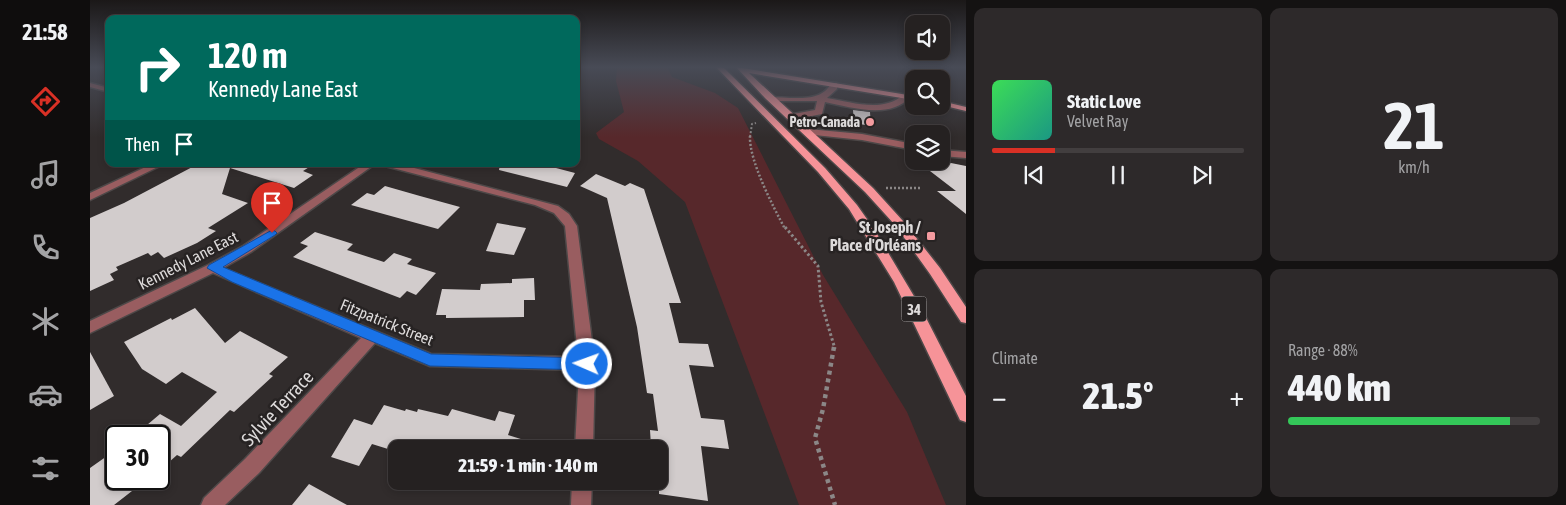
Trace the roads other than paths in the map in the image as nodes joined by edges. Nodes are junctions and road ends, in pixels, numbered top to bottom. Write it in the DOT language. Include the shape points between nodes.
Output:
graph roads {
  1 [pos="742,91"];
  2 [pos="762,91"];
  3 [pos="764,91"];
  4 [pos="831,91"];
  5 [pos="870,91"];
  6 [pos="885,91"];
  7 [pos="905,96"];
  8 [pos="905,96"];
  9 [pos="769,98"];
  10 [pos="821,99"];
  11 [pos="905,100"];
  12 [pos="950,105"];
  13 [pos="966,108"];
  14 [pos="791,117"];
  15 [pos="808,132"];
  16 [pos="905,145"];
  17 [pos="950,154"];
  18 [pos="966,155"];
  19 [pos="153,167"];
  20 [pos="366,167"];
  21 [pos="400,167"];
  22 [pos="90,197"];
  23 [pos="213,268"];
  24 [pos="966,318"];
  25 [pos="90,327"];
  26 [pos="372,336"];
  27 [pos="587,364"];
  28 [pos="966,414"];
  29 [pos="584,440"];
  30 [pos="582,490"];
  31 [pos="211,505"];
  32 [pos="581,505"];
  1 -- 28 [label="main road, 34" via="827,176 853,208 898,278"];
  2 -- 9 [label="main road, 34"];
  3 -- 9 [label="main road"];
  4 -- 10 [label="street"];
  5 -- 8 [label="main road"];
  6 -- 7 [label="main road"];
  9 -- 10 [label="street"];
  9 -- 14 [label="main road, 34"];
  10 -- 11 [label="street" via="882,108"];
  10 -- 14 [label="street" via="819,112"];
  12 -- 13 [label="main road"];
  14 -- 15 [label="main road, 34"];
  15 -- 16 [label="street"];
  15 -- 24 [label="main road, 34" via="899,223"];
  17 -- 18 [label="street"];
  19 -- 22 [label="street"];
  20 -- 23 [label="street, Kennedy Lane East" via="272,233"];
  21 -- 27 [label="street" via="539,203 556,209 567,218 571,226"];
  23 -- 25 [label="street, Kennedy Lane East"];
  23 -- 26 [label="street, Fitzpatrick Street"];
  26 -- 27 [label="street, Fitzpatrick Street" via="430,360"];
  26 -- 31 [label="street, Sylvie Terrace" via="252,466"];
  27 -- 29 [label="street"];
  30 -- 32 [label="street"];
}
